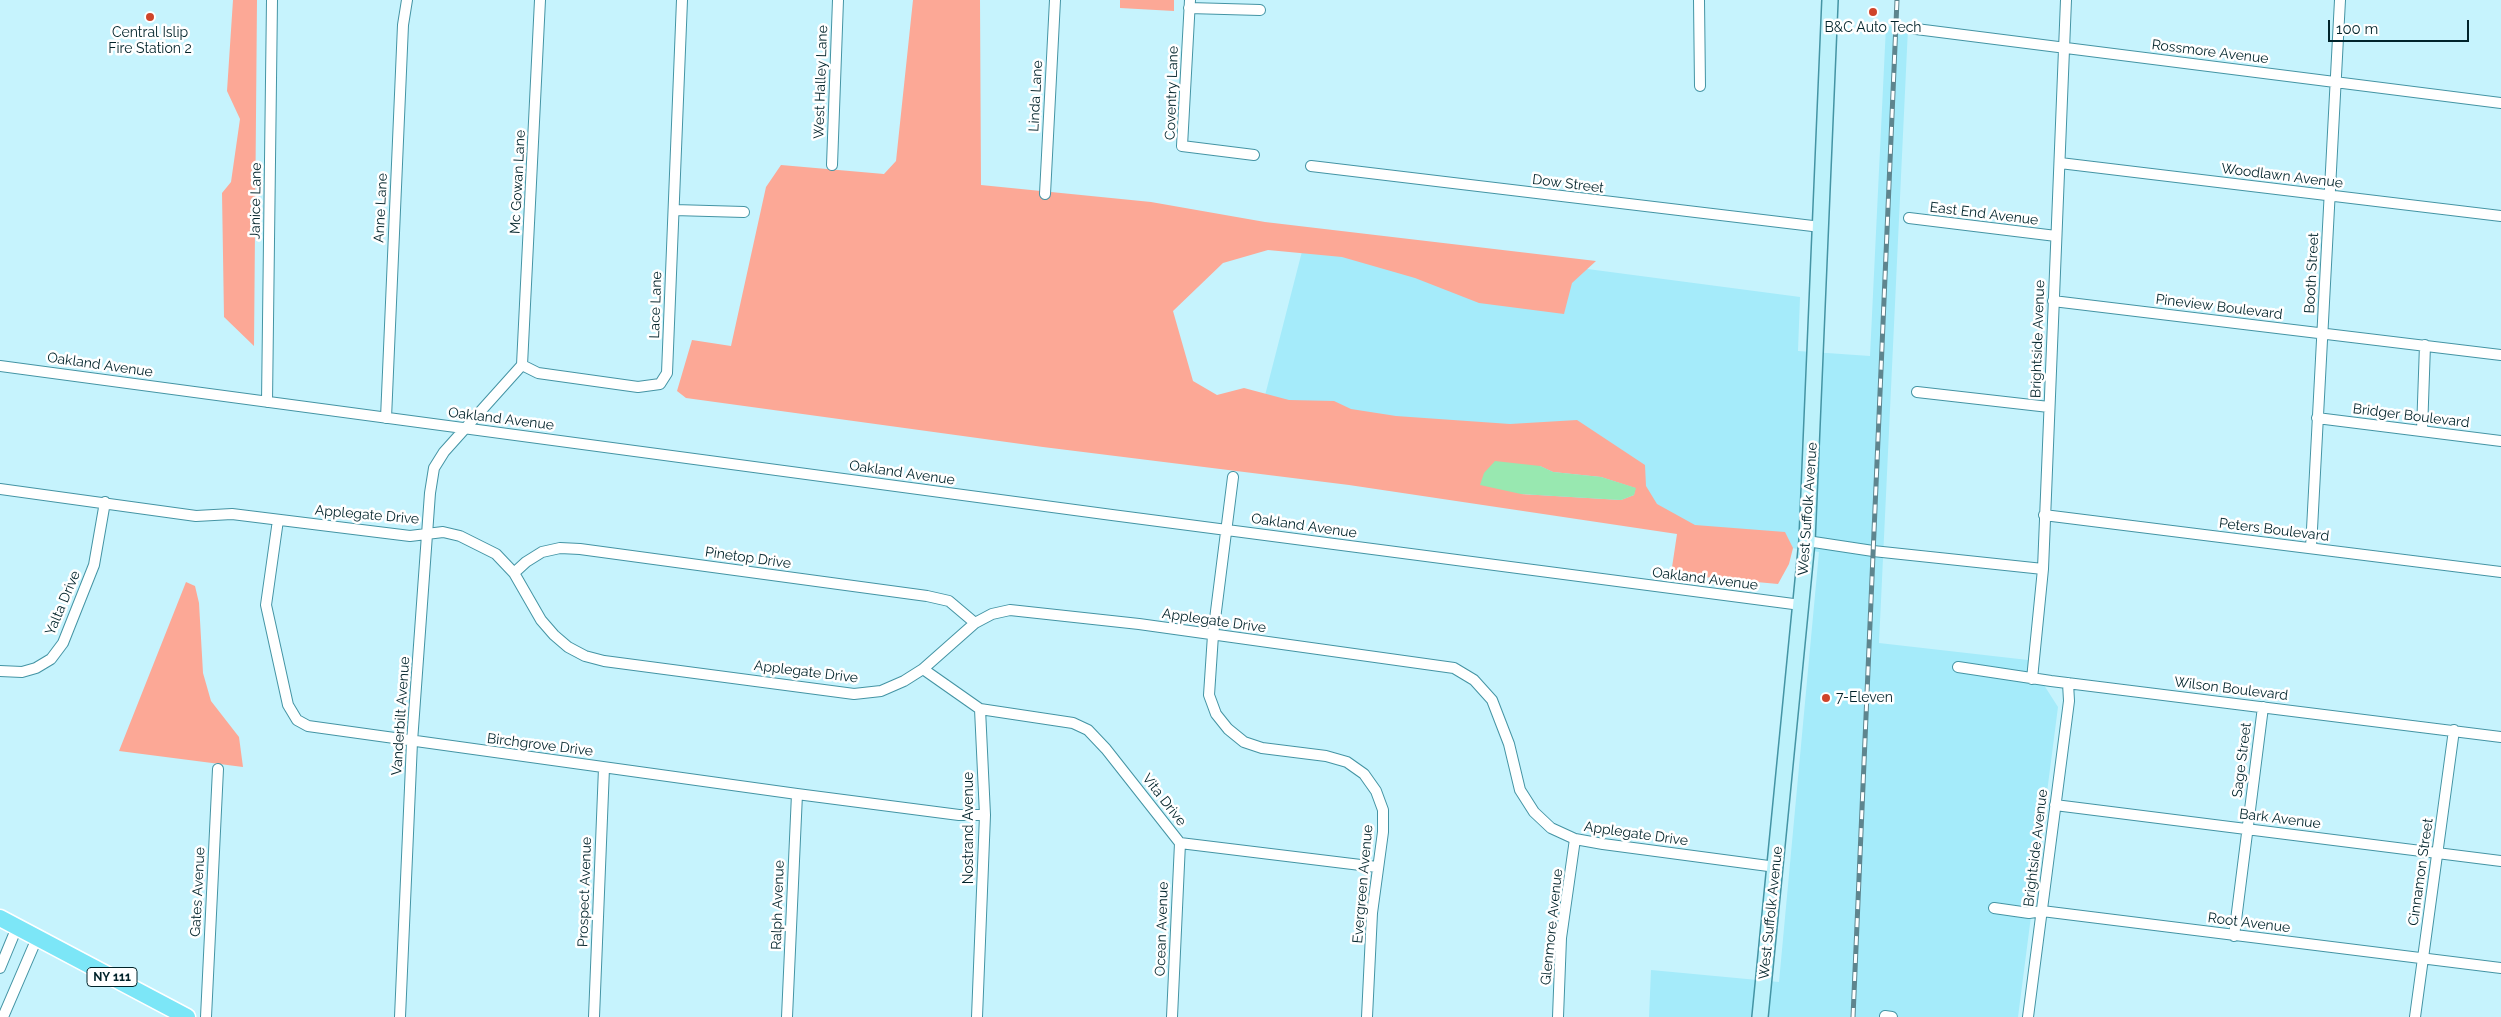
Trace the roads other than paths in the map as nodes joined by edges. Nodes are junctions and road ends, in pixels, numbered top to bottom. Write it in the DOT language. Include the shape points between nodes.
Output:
graph roads {
  1 [pos="272,0"];
  2 [pos="407,0"];
  3 [pos="540,0"];
  4 [pos="682,0"];
  5 [pos="838,0"];
  6 [pos="1055,0"];
  7 [pos="1699,0"];
  8 [pos="1830,0"];
  9 [pos="2066,0"];
  10 [pos="2340,0"];
  11 [pos="1190,4"];
  12 [pos="1260,10"];
  13 [pos="1916,29"];
  14 [pos="2064,48"];
  15 [pos="2336,81"];
  16 [pos="1700,86"];
  17 [pos="2501,103"];
  18 [pos="1254,155"];
  19 [pos="2060,163"];
  20 [pos="832,165"];
  21 [pos="1311,166"];
  22 [pos="1045,194"];
  23 [pos="2330,195"];
  24 [pos="674,210"];
  25 [pos="744,212"];
  26 [pos="2501,216"];
  27 [pos="1909,218"];
  28 [pos="1821,227"];
  29 [pos="2056,236"];
  30 [pos="2054,301"];
  31 [pos="2322,333"];
  32 [pos="2425,345"];
  33 [pos="2501,355"];
  34 [pos="522,364"];
  35 [pos="0,366"];
  36 [pos="1917,392"];
  37 [pos="268,402"];
  38 [pos="2049,408"];
  39 [pos="386,418"];
  40 [pos="2318,418"];
  41 [pos="465,428"];
  42 [pos="2422,431"];
  43 [pos="2501,441"];
  44 [pos="1234,477"];
  45 [pos="0,490"];
  46 [pos="105,502"];
  47 [pos="2044,515"];
  48 [pos="278,520"];
  49 [pos="1227,529"];
  50 [pos="427,534"];
  51 [pos="1807,540"];
  52 [pos="2312,548"];
  53 [pos="2043,569"];
  54 [pos="514,572"];
  55 [pos="2501,572"];
  56 [pos="1801,605"];
  57 [pos="975,623"];
  58 [pos="1213,635"];
  59 [pos="1958,667"];
  60 [pos="923,669"];
  61 [pos="0,671"];
  62 [pos="2032,678"];
  63 [pos="2068,683"];
  64 [pos="2263,707"];
  65 [pos="980,709"];
  66 [pos="2454,730"];
  67 [pos="2501,737"];
  68 [pos="412,742"];
  69 [pos="604,768"];
  70 [pos="218,769"];
  71 [pos="797,794"];
  72 [pos="2055,805"];
  73 [pos="985,815"];
  74 [pos="2247,829"];
  75 [pos="1575,839"];
  76 [pos="1180,843"];
  77 [pos="2438,853"];
  78 [pos="2501,861"];
  79 [pos="1377,867"];
  80 [pos="1776,867"];
  81 [pos="1994,908"];
  82 [pos="2042,911"];
  83 [pos="0,918"];
  84 [pos="17,927"];
  85 [pos="2234,936"];
  86 [pos="36,938"];
  87 [pos="2423,958"];
  88 [pos="0,968"];
  89 [pos="2501,968"];
  90 [pos="10,999"];
  91 [pos="3,1017"];
  92 [pos="11,1017"];
  93 [pos="187,1017"];
  94 [pos="206,1017"];
  95 [pos="400,1017"];
  96 [pos="594,1017"];
  97 [pos="787,1017"];
  98 [pos="977,1017"];
  99 [pos="1172,1017"];
  100 [pos="1367,1017"];
  101 [pos="1558,1017"];
  102 [pos="1760,1017"];
  103 [pos="2028,1017"];
  104 [pos="2416,1017"];
  1 -- 37 [label="street, Janice Lane"];
  2 -- 39 [label="street, Anne Lane" via="403,26"];
  3 -- 34 [label="street, Mc Gowan Lane"];
  4 -- 24 [label="street, Lace Lane"];
  5 -- 20 [label="street, West Halley Lane"];
  6 -- 22 [label="street, Linda Lane"];
  7 -- 16 [label="street"];
  8 -- 28 [label="main road, West Suffolk Avenue"];
  9 -- 14 [label="street, Brightside Avenue"];
  10 -- 15 [label="street, Booth Street"];
  11 -- 12 [label="street"];
  11 -- 18 [label="street, Coventry Lane" via="1182,146"];
  13 -- 14 [label="street, Rossmore Avenue"];
  14 -- 15 [label="street, Rossmore Avenue"];
  14 -- 19 [label="street, Brightside Avenue"];
  15 -- 17 [label="street, Rossmore Avenue"];
  15 -- 23 [label="street, Booth Street"];
  19 -- 23 [label="street, Woodlawn Avenue"];
  19 -- 29 [label="street, Brightside Avenue"];
  21 -- 28 [label="street, Dow Street"];
  23 -- 26 [label="street, Woodlawn Avenue"];
  23 -- 31 [label="street, Booth Street"];
  24 -- 25 [label="street"];
  24 -- 34 [label="street, Lace Lane" via="666,373 660,384 638,387 538,373"];
  27 -- 29 [label="street, East End Avenue"];
  28 -- 51 [label="main road, West Suffolk Avenue"];
  29 -- 30 [label="street, Brightside Avenue"];
  30 -- 31 [label="street, Pineview Boulevard"];
  30 -- 38 [label="street, Brightside Avenue"];
  31 -- 32 [label="street, Pineview Boulevard"];
  31 -- 40 [label="street, Booth Street"];
  32 -- 33 [label="street, Pineview Boulevard"];
  32 -- 42 [label="street"];
  34 -- 41 [label="street"];
  35 -- 37 [label="street, Oakland Avenue"];
  36 -- 38 [label="street"];
  37 -- 39 [label="street, Oakland Avenue"];
  38 -- 47 [label="street, Brightside Avenue"];
  39 -- 41 [label="street, Oakland Avenue"];
  40 -- 42 [label="street, Bridger Boulevard"];
  40 -- 52 [label="street, Booth Street"];
  41 -- 49 [label="street, Oakland Avenue"];
  41 -- 50 [label="street, Vanderbilt Avenue" via="434,468"];
  42 -- 43 [label="street, Bridger Boulevard"];
  44 -- 49 [label="street, Evergreen Avenue"];
  45 -- 46 [label="street, Applegate Drive"];
  46 -- 48 [label="street, Applegate Drive" via="196,516 232,514"];
  46 -- 61 [label="street, Yalta Drive" via="94,565 63,643 51,659 36,668 22,672"];
  47 -- 52 [label="street, Peters Boulevard"];
  47 -- 53 [label="street, Brightside Avenue"];
  48 -- 50 [label="street, Applegate Drive" via="410,536"];
  48 -- 68 [label="street, Birchgrove Drive" via="266,605 288,705 297,720 308,726"];
  49 -- 56 [label="street, Oakland Avenue"];
  49 -- 58 [label="street, Evergreen Avenue"];
  50 -- 54 [label="street, Applegate Drive" via="443,532 480,544"];
  50 -- 68 [label="street, Vanderbilt Avenue"];
  51 -- 53 [label="street" via="1874,551"];
  51 -- 56 [label="main road, West Suffolk Avenue"];
  52 -- 55 [label="street, Peters Boulevard"];
  53 -- 62 [label="street, Brightside Avenue"];
  54 -- 57 [label="street, Pinetop Drive" via="542,552 560,548 580,549 949,600"];
  54 -- 60 [label="street, Applegate Drive" via="541,620 568,647 585,656 854,694 881,691"];
  56 -- 80 [label="main road, West Suffolk Avenue"];
  57 -- 58 [label="street, Applegate Drive" via="992,614 1010,610 1035,611"];
  57 -- 60 [label="street, Applegate Drive"];
  58 -- 75 [label="street, Applegate Drive" via="1454,668 1474,680 1492,700 1509,744 1520,790 1534,812 1551,828"];
  58 -- 79 [label="street, Evergreen Avenue" via="1209,695 1216,714 1228,730 1244,742 1262,748 1326,756 1347,762 1364,774 1376,790 1383,810"];
  59 -- 62 [label="street, Wilson Boulevard"];
  60 -- 65 [label="street"];
  62 -- 63 [label="street, Wilson Boulevard"];
  63 -- 64 [label="street, Wilson Boulevard"];
  63 -- 72 [label="street, Brightside Avenue" via="2069,701"];
  64 -- 66 [label="street, Wilson Boulevard"];
  64 -- 74 [label="street, Sage Street"];
  65 -- 73 [label="street, Nostrand Avenue"];
  65 -- 76 [label="street, Vita Drive" via="1073,723 1088,730"];
  66 -- 67 [label="street, Wilson Boulevard"];
  66 -- 77 [label="street, Cinnamon Street"];
  68 -- 69 [label="street, Birchgrove Drive"];
  68 -- 95 [label="street, Vanderbilt Avenue"];
  69 -- 71 [label="street, Birchgrove Drive"];
  69 -- 96 [label="street, Prospect Avenue"];
  70 -- 94 [label="street, Gates Avenue"];
  71 -- 73 [label="street, Birchgrove Drive" via="959,815"];
  71 -- 97 [label="street, Ralph Avenue"];
  72 -- 74 [label="street, Bark Avenue"];
  72 -- 82 [label="street, Brightside Avenue"];
  73 -- 98 [label="street, Nostrand Avenue"];
  74 -- 77 [label="street, Bark Avenue"];
  74 -- 85 [label="street, Sage Street"];
  75 -- 80 [label="street, Applegate Drive"];
  75 -- 101 [label="street, Glenmore Avenue" via="1561,938"];
  76 -- 79 [label="street, Vita Drive"];
  76 -- 99 [label="street, Ocean Avenue"];
  77 -- 78 [label="street, Bark Avenue"];
  77 -- 87 [label="street, Cinnamon Street"];
  79 -- 100 [label="street, Evergreen Avenue"];
  80 -- 102 [label="main road, West Suffolk Avenue"];
  81 -- 82 [label="street, Root Avenue" via="2028,913"];
  82 -- 85 [label="street, Root Avenue"];
  82 -- 103 [label="street, Brightside Avenue"];
  83 -- 84 [label="main road, NY 111"];
  84 -- 86 [label="main road, NY 111"];
  84 -- 88 [label="street"];
  85 -- 87 [label="street, Root Avenue"];
  86 -- 90 [label="street"];
  86 -- 93 [label="main road, NY 111"];
  87 -- 89 [label="street, Root Avenue"];
  87 -- 104 [label="street, Cinnamon Street"];
  90 -- 91 [label="street"];
  90 -- 92 [label="street"];
}
